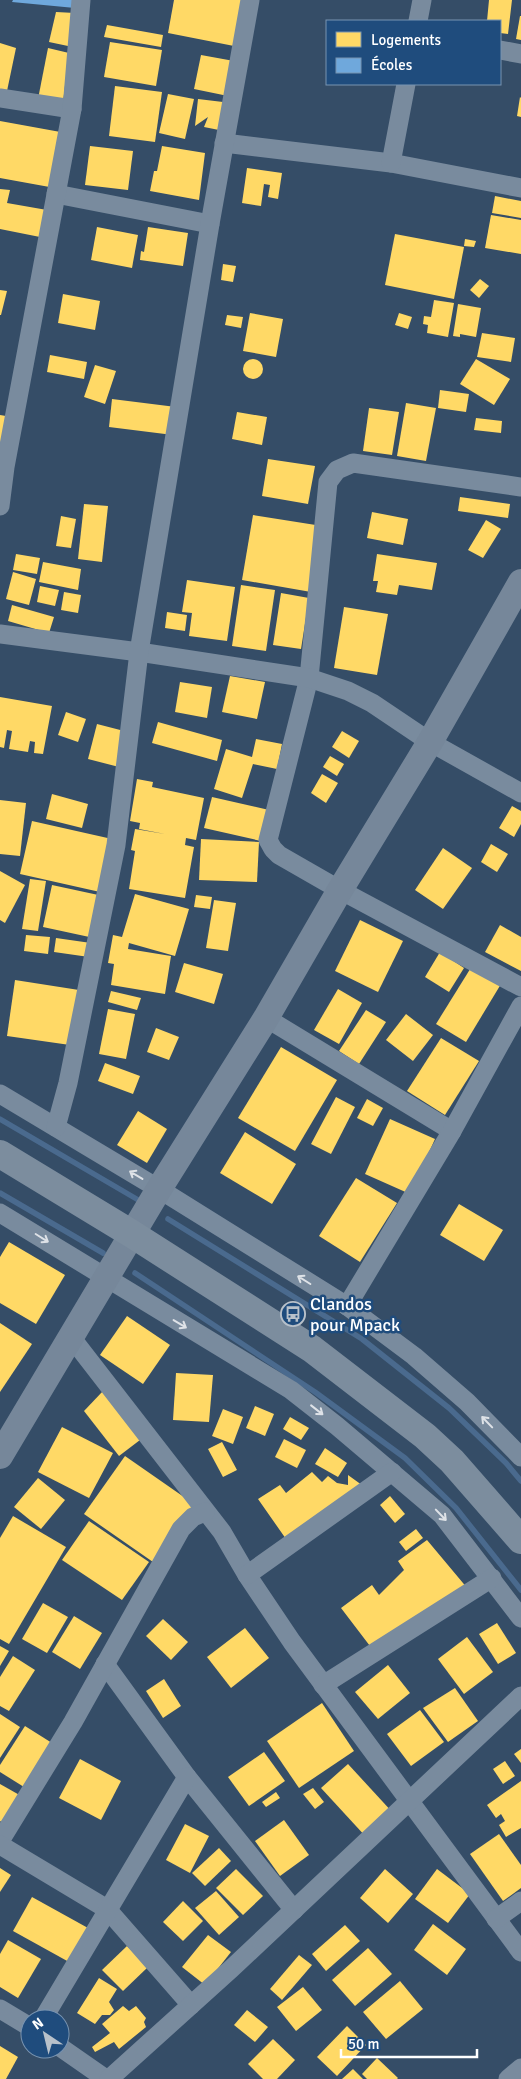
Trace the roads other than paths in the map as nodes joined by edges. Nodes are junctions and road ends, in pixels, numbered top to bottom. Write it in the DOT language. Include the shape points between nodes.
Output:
graph roads {
  1 [pos="81,0"];
  2 [pos="250,0"];
  3 [pos="422,0"];
  4 [pos="418,20"];
  5 [pos="501,50"];
  6 [pos="521,54"];
  7 [pos="406,85"];
  8 [pos="0,98"];
  9 [pos="72,109"];
  10 [pos="224,142"];
  11 [pos="391,163"];
  12 [pos="521,188"];
  13 [pos="56,194"];
  14 [pos="210,224"];
  15 [pos="2,467"];
  16 [pos="521,487"];
  17 [pos="0,506"];
  18 [pos="521,582"];
  19 [pos="0,634"];
  20 [pos="138,652"];
  21 [pos="309,678"];
  22 [pos="430,742"];
  23 [pos="521,793"];
  24 [pos="340,890"];
  25 [pos="521,987"];
  26 [pos="521,1006"];
  27 [pos="266,1018"];
  28 [pos="0,1094"];
  29 [pos="56,1127"];
  30 [pos="452,1131"];
  31 [pos="0,1154"];
  32 [pos="159,1189"];
  33 [pos="0,1213"];
  34 [pos="132,1234"];
  35 [pos="106,1279"];
  36 [pos="347,1306"];
  37 [pos="71,1337"];
  38 [pos="0,1456"];
  39 [pos="521,1457"];
  40 [pos="392,1472"];
  41 [pos="205,1512"];
  42 [pos="521,1540"];
  43 [pos="247,1575"];
  44 [pos="492,1578"];
  45 [pos="521,1618"];
  46 [pos="105,1664"];
  47 [pos="323,1685"];
  48 [pos="521,1696"];
  49 [pos="186,1777"];
  50 [pos="411,1802"];
  51 [pos="0,1841"];
  52 [pos="0,1845"];
  53 [pos="521,1901"];
  54 [pos="107,1909"];
  55 [pos="294,1910"];
  56 [pos="496,1919"];
  57 [pos="521,1952"];
  58 [pos="191,2005"];
  59 [pos="0,2009"];
  60 [pos="49,2009"];
  61 [pos="20,2021"];
  62 [pos="70,2054"];
  63 [pos="521,2068"];
  64 [pos="107,2079"];
  65 [pos="508,2079"];
  1 -- 9 [label="street"];
  2 -- 10 [label="street"];
  3 -- 4 [label="street"];
  5 -- 6 [label="street"];
  7 -- 11 [label="street"];
  8 -- 9 [label="street"];
  9 -- 13 [label="street"];
  10 -- 11 [label="street"];
  10 -- 14 [label="street"];
  11 -- 12 [label="street"];
  13 -- 14 [label="street"];
  13 -- 15 [label="street"];
  14 -- 20 [label="street"];
  15 -- 17 [label="street"];
  16 -- 21 [label="street" via="353,463 338,470 328,482"];
  18 -- 22 [label="main road"];
  19 -- 20 [label="street"];
  20 -- 21 [label="street"];
  20 -- 29 [label="street" via="116,845 68,1083"];
  21 -- 22 [label="street" via="372,703"];
  21 -- 24 [label="street" via="268,840 279,855"];
  22 -- 23 [label="street"];
  22 -- 24 [label="main road"];
  24 -- 25 [label="street"];
  24 -- 27 [label="main road"];
  26 -- 30 [label="street"];
  27 -- 30 [label="street"];
  27 -- 32 [label="main road"];
  28 -- 29 [label="street"];
  32 -- 29 [label="street, one-way"];
  30 -- 36 [label="street"];
  31 -- 34 [label="highway"];
  32 -- 34 [label="main road"];
  36 -- 32 [label="street, one-way"];
  33 -- 35 [label="street, one-way"];
  34 -- 35 [label="main road"];
  34 -- 42 [label="highway" via="312,1349 425,1436 458,1468"];
  35 -- 37 [label="main road"];
  35 -- 40 [label="street, one-way" via="291,1390"];
  39 -- 36 [label="street, one-way" via="467,1402 414,1356"];
  37 -- 38 [label="main road"];
  37 -- 41 [label="street"];
  40 -- 43 [label="street"];
  40 -- 44 [label="street, one-way" via="442,1515"];
  41 -- 43 [label="street" via="222,1532"];
  41 -- 46 [label="street" via="193,1517 181,1530"];
  43 -- 47 [label="street"];
  44 -- 45 [label="street"];
  44 -- 47 [label="street"];
  46 -- 49 [label="street"];
  46 -- 51 [label="street"];
  47 -- 50 [label="street"];
  48 -- 50 [label="street"];
  49 -- 54 [label="street"];
  49 -- 55 [label="street"];
  50 -- 55 [label="street"];
  50 -- 56 [label="street"];
  52 -- 54 [label="street"];
  53 -- 56 [label="street"];
  54 -- 58 [label="street"];
  54 -- 60 [label="street"];
  55 -- 58 [label="street"];
  56 -- 57 [label="street"];
  58 -- 64 [label="street"];
  59 -- 61 [label="street"];
  62 -- 64 [label="street"];
  63 -- 65 [label="street"];
}
